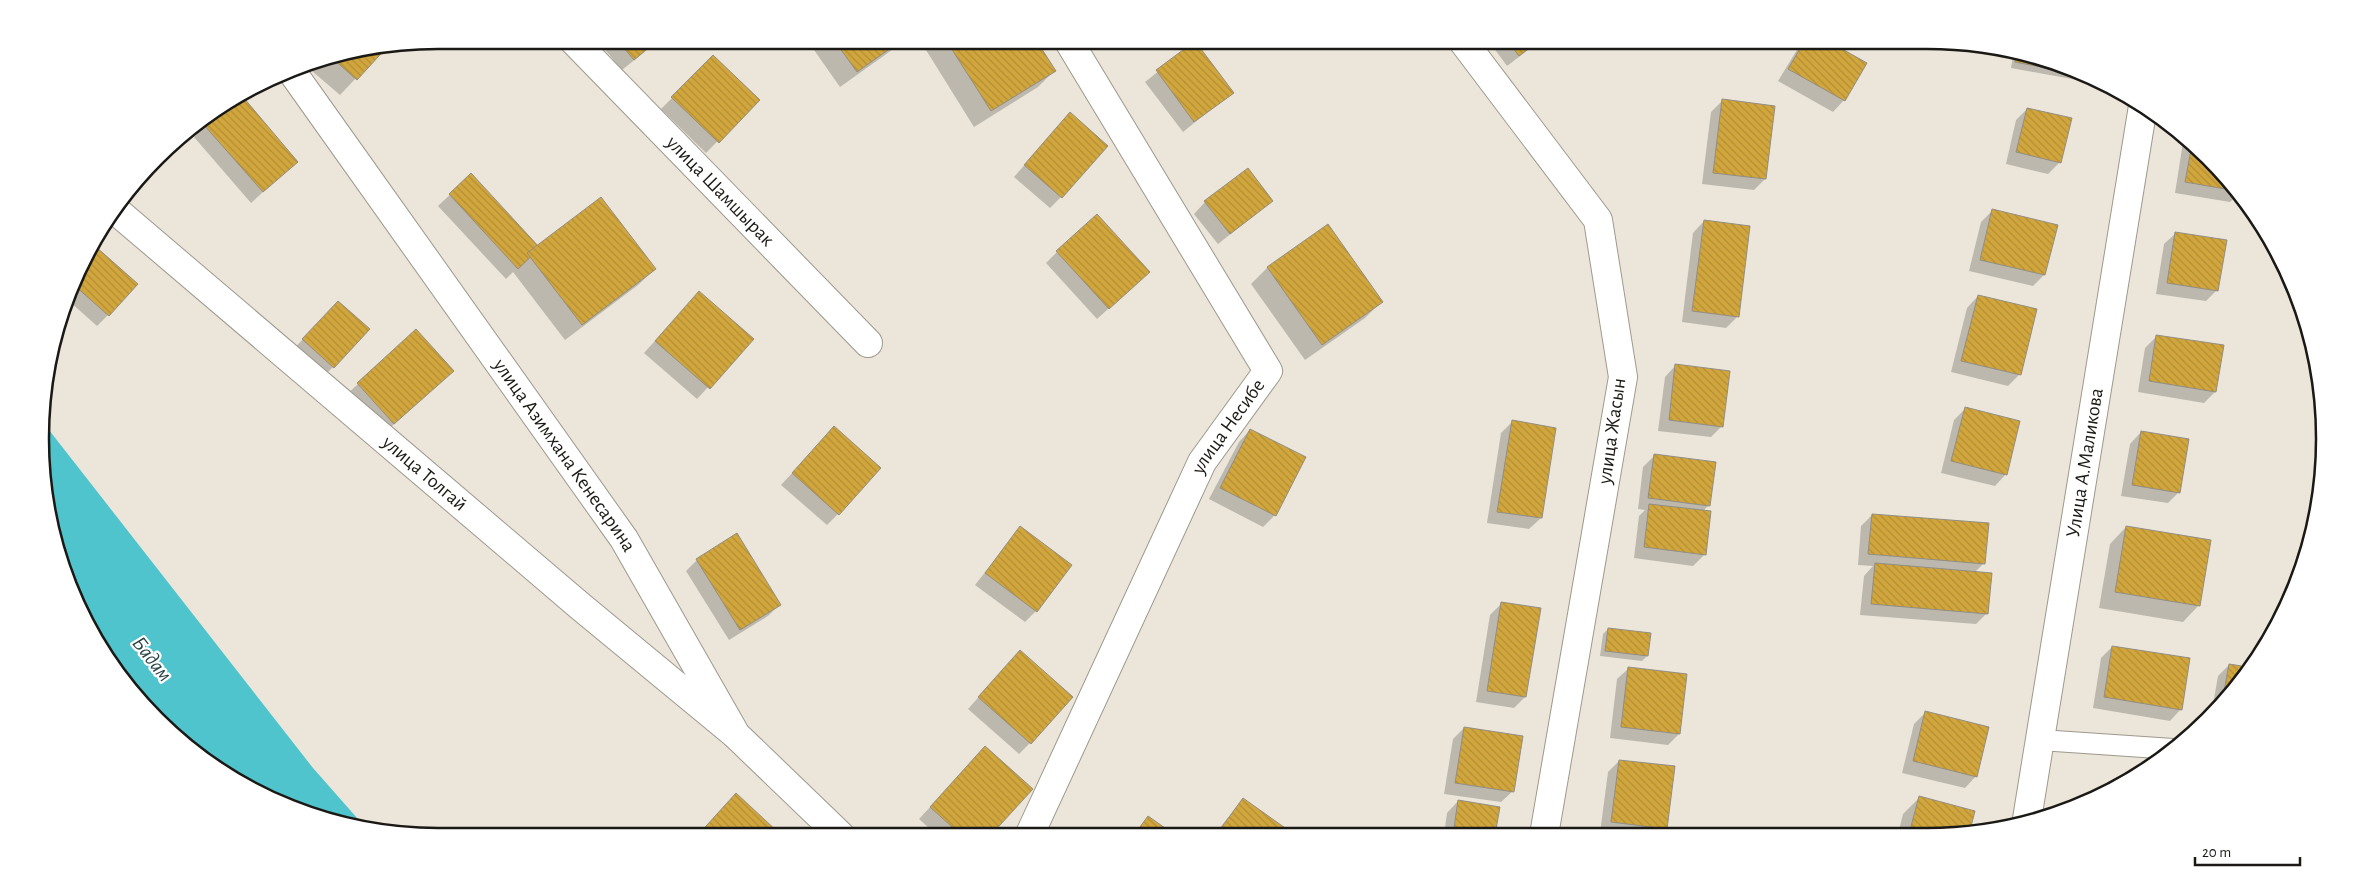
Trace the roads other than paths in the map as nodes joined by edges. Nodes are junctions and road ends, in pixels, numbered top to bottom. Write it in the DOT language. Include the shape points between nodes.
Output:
graph roads {
  1 [pos="583,49"];
  2 [pos="1073,49"];
  3 [pos="1469,49"];
  4 [pos="295,76"];
  5 [pos="2142,113"];
  6 [pos="120,214"];
  7 [pos="868,343"];
  8 [pos="736,735"];
  9 [pos="2040,740"];
  10 [pos="2164,748"];
  11 [pos="2028,815"];
  12 [pos="833,828"];
  13 [pos="1033,828"];
  14 [pos="1545,828"];
  1 -- 7 [label="street, улица Шамшырак"];
  2 -- 13 [label="street, улица Несибе" via="1268,371 1202,462"];
  3 -- 14 [label="street, улица Жасын" via="1598,220 1623,377"];
  4 -- 8 [label="street, улица Азимхана Кенесарина" via="624,539"];
  5 -- 9 [label="street, Улица А.Маликова"];
  6 -- 8 [label="street, улица Толгай"];
  8 -- 12 [label="street, улица Азимхана Кенесарина"];
  9 -- 10 [label="lane"];
  9 -- 11 [label="street, Улица А.Маликова"];
}
